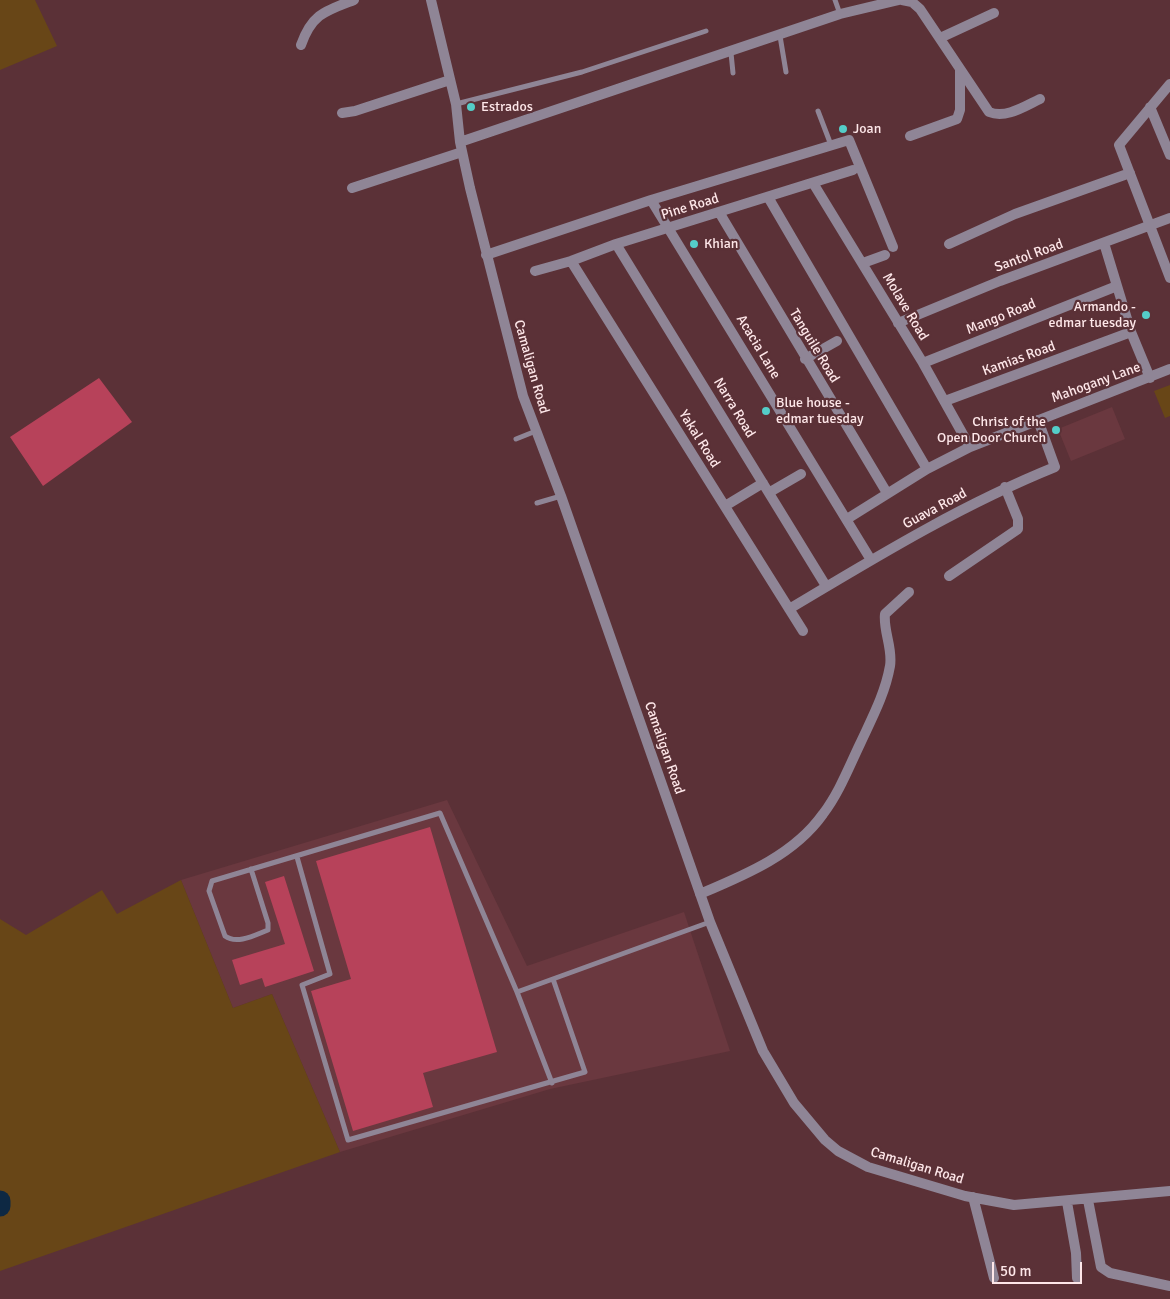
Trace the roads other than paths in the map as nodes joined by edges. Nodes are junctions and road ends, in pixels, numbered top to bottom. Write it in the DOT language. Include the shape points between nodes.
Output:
graph roads {
  1 [pos="354,0"];
  2 [pos="431,0"];
  3 [pos="835,0"];
  4 [pos="901,0"];
  5 [pos="994,13"];
  6 [pos="840,14"];
  7 [pos="706,31"];
  8 [pos="780,36"];
  9 [pos="940,38"];
  10 [pos="301,45"];
  11 [pos="730,53"];
  12 [pos="960,68"];
  13 [pos="786,72"];
  14 [pos="734,73"];
  15 [pos="450,80"];
  16 [pos="1170,84"];
  17 [pos="1040,98"];
  18 [pos="456,104"];
  19 [pos="1150,108"];
  20 [pos="818,111"];
  21 [pos="342,113"];
  22 [pos="910,136"];
  23 [pos="831,146"];
  24 [pos="461,147"];
  25 [pos="1170,155"];
  26 [pos="853,170"];
  27 [pos="1130,173"];
  28 [pos="813,183"];
  29 [pos="352,188"];
  30 [pos="768,197"];
  31 [pos="651,200"];
  32 [pos="719,212"];
  33 [pos="1170,218"];
  34 [pos="1151,225"];
  35 [pos="670,228"];
  36 [pos="1104,243"];
  37 [pos="616,244"];
  38 [pos="949,244"];
  39 [pos="486,255"];
  40 [pos="571,261"];
  41 [pos="863,263"];
  42 [pos="535,270"];
  43 [pos="1170,275"];
  44 [pos="1117,286"];
  45 [pos="898,323"];
  46 [pos="1131,332"];
  47 [pos="837,341"];
  48 [pos="805,359"];
  49 [pos="923,363"];
  50 [pos="1170,369"];
  51 [pos="1150,378"];
  52 [pos="945,401"];
  53 [pos="1038,420"];
  54 [pos="536,431"];
  55 [pos="516,439"];
  56 [pos="970,447"];
  57 [pos="927,469"];
  58 [pos="801,474"];
  59 [pos="1005,487"];
  60 [pos="766,488"];
  61 [pos="886,493"];
  62 [pos="561,496"];
  63 [pos="537,503"];
  64 [pos="724,506"];
  65 [pos="846,520"];
  66 [pos="871,560"];
  67 [pos="949,576"];
  68 [pos="826,586"];
  69 [pos="909,592"];
  70 [pos="789,608"];
  71 [pos="803,631"];
  72 [pos="298,856"];
  73 [pos="252,869"];
  74 [pos="700,894"];
  75 [pos="710,922"];
  76 [pos="553,979"];
  77 [pos="516,992"];
  78 [pos="552,1083"];
  79 [pos="1170,1191"];
  80 [pos="973,1197"];
  81 [pos="1088,1200"];
  82 [pos="1067,1202"];
  83 [pos="994,1278"];
  84 [pos="1077,1278"];
  85 [pos="1170,1286"];
  1 -- 10 [label="street" via="316,17"];
  2 -- 15 [label="street, Camaligan Road"];
  3 -- 6 [label="lane"];
  4 -- 6 [label="street"];
  4 -- 9 [label="street" via="912,2 920,9"];
  5 -- 9 [label="street"];
  6 -- 8 [label="street"];
  7 -- 18 [label="lane" via="582,72"];
  8 -- 11 [label="street"];
  8 -- 13 [label="lane"];
  9 -- 12 [label="street"];
  11 -- 14 [label="lane"];
  11 -- 24 [label="street"];
  12 -- 17 [label="street" via="989,112 996,115"];
  12 -- 22 [label="street" via="957,119"];
  15 -- 18 [label="street, Camaligan Road"];
  15 -- 21 [label="street"];
  16 -- 19 [label="street"];
  18 -- 24 [label="street, Camaligan Road"];
  19 -- 25 [label="street"];
  19 -- 27 [label="street" via="1119,145"];
  20 -- 23 [label="lane"];
  23 -- 31 [label="street"];
  23 -- 41 [label="street" via="850,140 889,251"];
  24 -- 29 [label="street"];
  24 -- 39 [label="street, Camaligan Road"];
  26 -- 28 [label="street, Pine Road"];
  27 -- 34 [label="street"];
  27 -- 38 [label="street" via="1015,214"];
  28 -- 30 [label="street, Pine Road"];
  28 -- 41 [label="street, Molave Road"];
  30 -- 32 [label="street, Pine Road"];
  30 -- 57 [label="street"];
  31 -- 35 [label="street, Acacia Lane"];
  31 -- 39 [label="street"];
  32 -- 35 [label="street, Pine Road"];
  32 -- 48 [label="street, Tanguile Road"];
  33 -- 34 [label="street, Santol Road"];
  34 -- 36 [label="street, Santol Road"];
  34 -- 43 [label="street"];
  35 -- 37 [label="street, Pine Road"];
  35 -- 65 [label="street, Acacia Lane"];
  36 -- 44 [label="street"];
  36 -- 45 [label="street, Santol Road"];
  37 -- 40 [label="street, Pine Road"];
  37 -- 60 [label="street, Narra Road"];
  39 -- 54 [label="street, Camaligan Road" via="522,396"];
  40 -- 42 [label="street, Pine Road"];
  40 -- 64 [label="street, Yakal Road"];
  41 -- 45 [label="street, Molave Road"];
  44 -- 46 [label="street"];
  44 -- 49 [label="street, Mango Road"];
  45 -- 49 [label="street, Molave Road"];
  46 -- 51 [label="street"];
  46 -- 52 [label="street, Kamias Road"];
  47 -- 48 [label="street"];
  48 -- 61 [label="street, Tanguile Road"];
  49 -- 52 [label="street, Molave Road"];
  50 -- 51 [label="street, Mahogany Lane"];
  51 -- 53 [label="street, Mahogany Lane"];
  52 -- 56 [label="street, Molave Road"];
  53 -- 56 [label="street, Mahogany Lane"];
  53 -- 59 [label="street, Guava Road" via="1055,467"];
  54 -- 55 [label="lane"];
  54 -- 62 [label="street, Camaligan Road"];
  56 -- 57 [label="street, Mahogany Lane"];
  57 -- 61 [label="street, Mahogany Lane"];
  58 -- 60 [label="street"];
  59 -- 66 [label="street, Guava Road"];
  59 -- 67 [label="street" via="1018,520 1018,529"];
  60 -- 64 [label="street"];
  60 -- 68 [label="street, Narra Road"];
  61 -- 65 [label="street, Mahogany Lane"];
  62 -- 63 [label="lane"];
  62 -- 74 [label="street, Camaligan Road"];
  64 -- 70 [label="street, Yakal Road"];
  65 -- 66 [label="street, Acacia Lane"];
  66 -- 68 [label="street, Guava Road"];
  68 -- 70 [label="street, Guava Road"];
  69 -- 74 [label="street" via="885,614 891,650 884,694 837,792 823,814 805,836 786,851 740,877"];
  70 -- 71 [label="street, Yakal Road"];
  72 -- 73 [label="lane"];
  72 -- 77 [label="lane" via="440,813"];
  72 -- 78 [label="lane" via="330,974 302,985 348,1140"];
  73 -- 73 [label="lane" via="212,881 209,891 225,936 231,940 237,941 268,930"];
  74 -- 75 [label="street, Camaligan Road"];
  75 -- 76 [label="lane"];
  75 -- 80 [label="street, Camaligan Road" via="762,1051 794,1103 825,1140 868,1167"];
  76 -- 77 [label="lane"];
  76 -- 78 [label="lane" via="585,1072"];
  77 -- 78 [label="lane"];
  79 -- 81 [label="street, Camaligan Road"];
  80 -- 82 [label="street, Camaligan Road" via="1014,1206"];
  80 -- 83 [label="street"];
  81 -- 82 [label="street, Camaligan Road"];
  81 -- 85 [label="street" via="1101,1267 1110,1273"];
  82 -- 84 [label="street"];
}
